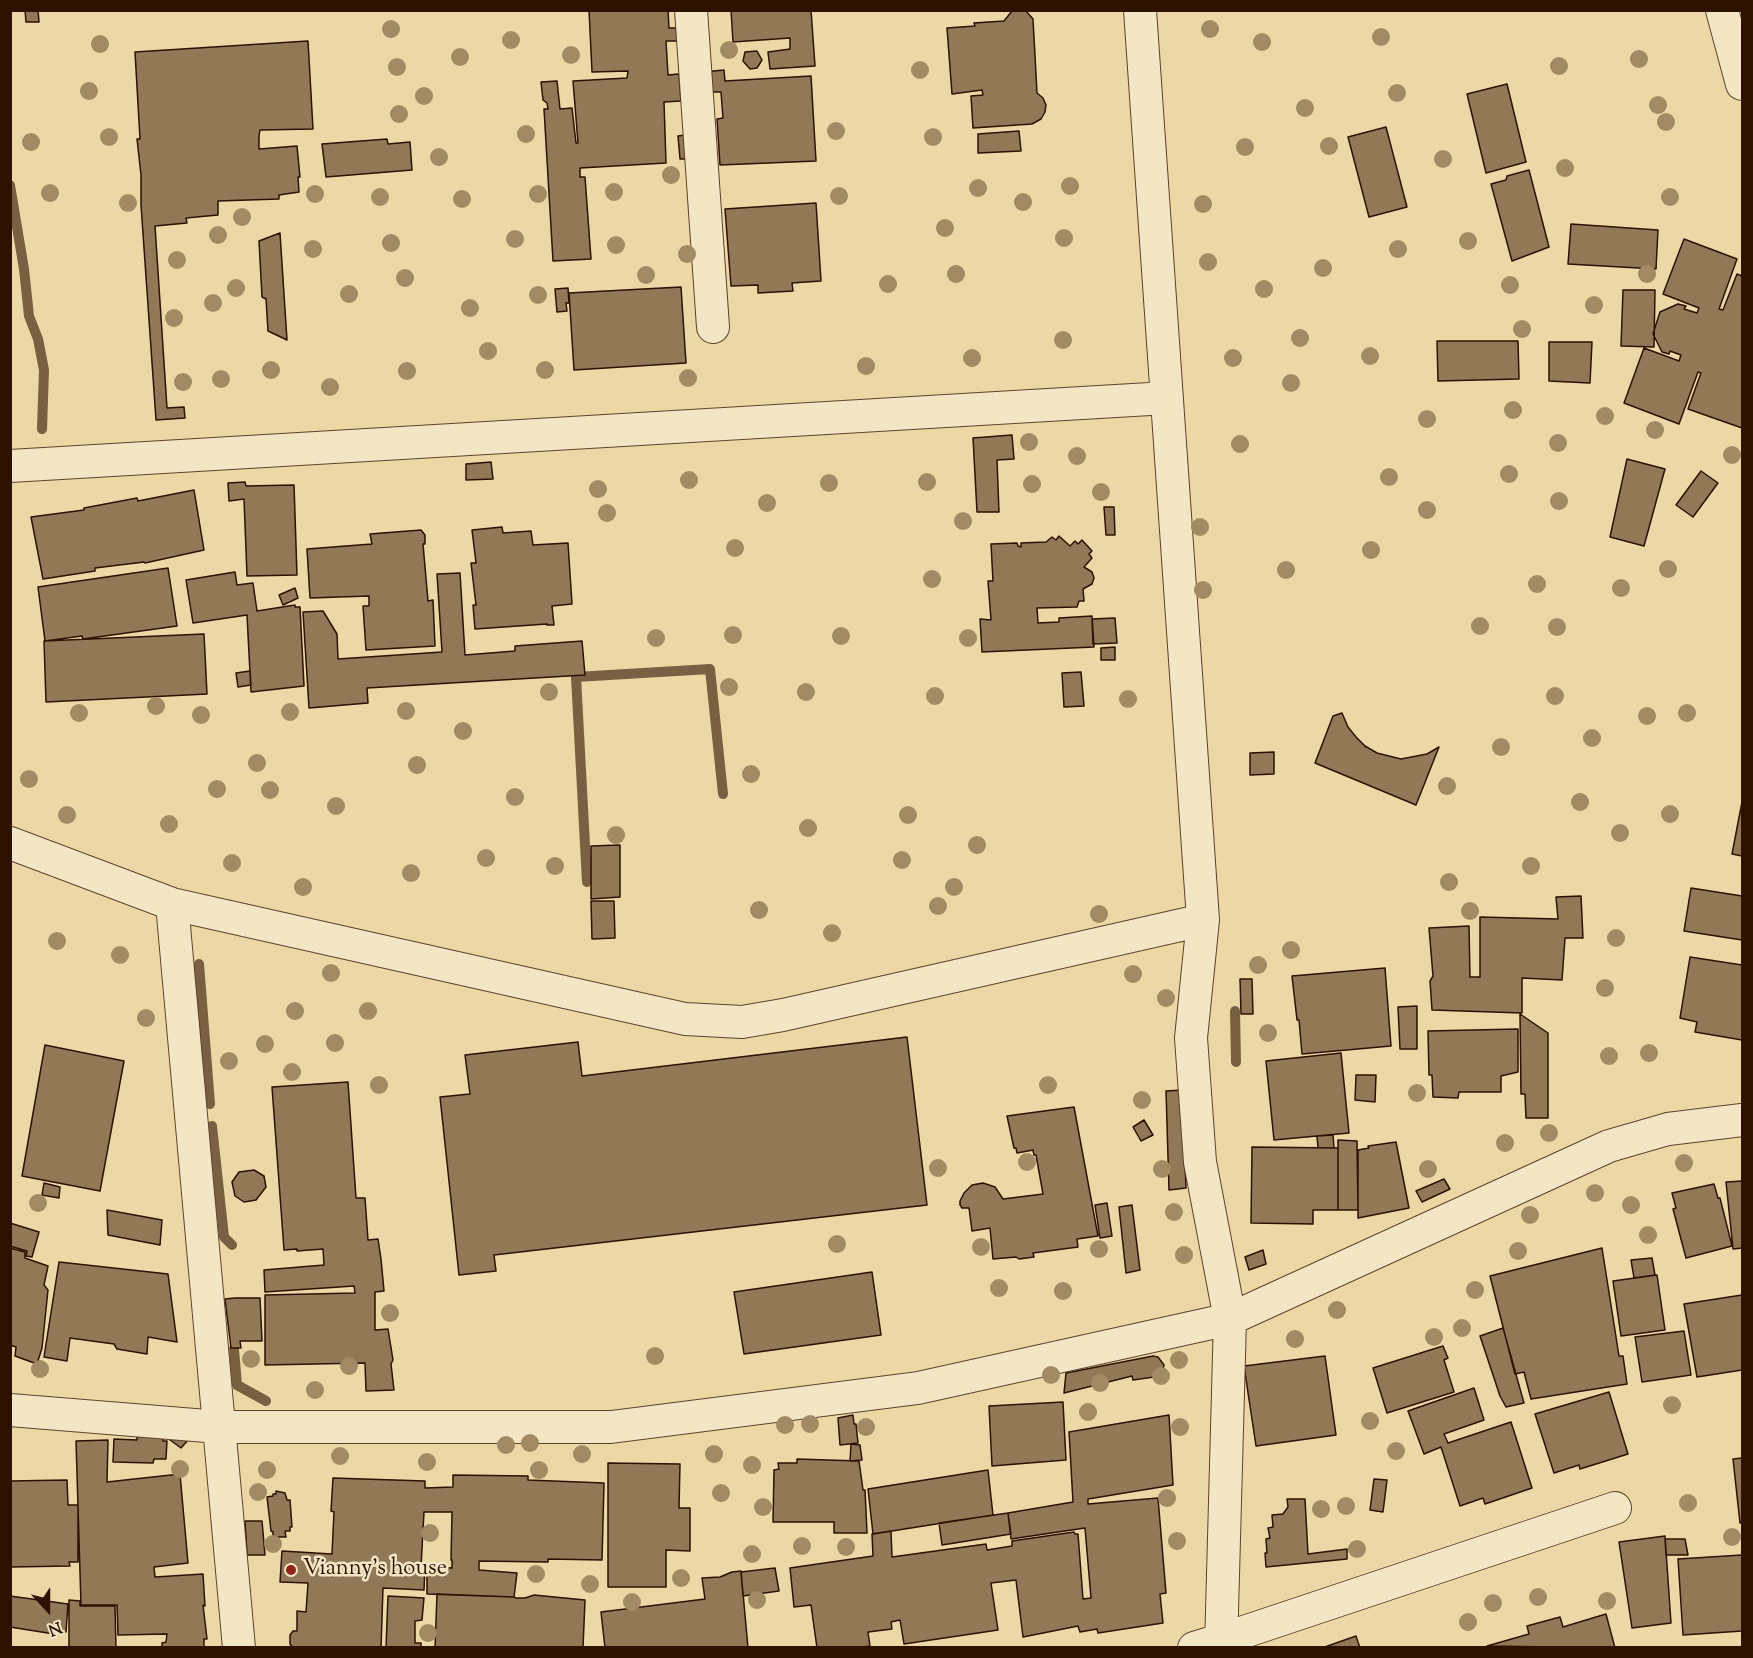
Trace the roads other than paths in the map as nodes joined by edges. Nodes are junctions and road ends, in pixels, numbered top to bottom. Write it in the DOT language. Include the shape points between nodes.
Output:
graph roads {
  1 [pos="691,10"];
  2 [pos="1140,10"];
  3 [pos="1722,10"];
  4 [pos="1743,84"];
  5 [pos="713,327"];
  6 [pos="1167,398"];
  7 [pos="10,466"];
  8 [pos="10,843"];
  9 [pos="172,904"];
  10 [pos="1203,920"];
  11 [pos="1743,1120"];
  12 [pos="1230,1319"];
  13 [pos="10,1410"];
  14 [pos="219,1427"];
  15 [pos="1615,1509"];
  16 [pos="1212,1645"];
  17 [pos="239,1647"];
  1 -- 5 [label="street"];
  2 -- 6 [label="street"];
  3 -- 4 [label="street"];
  6 -- 7 [label="street"];
  6 -- 10 [label="street"];
  8 -- 9 [label="street"];
  9 -- 10 [label="street" via="685,1019 742,1022"];
  9 -- 14 [label="street"];
  10 -- 12 [label="street" via="1192,1060 1200,1162"];
  11 -- 12 [label="street" via="1668,1129 1609,1146"];
  12 -- 14 [label="street" via="918,1388 610,1427"];
  12 -- 16 [label="street"];
  13 -- 14 [label="street"];
  14 -- 17 [label="street"];
  15 -- 16 [label="street"];
}
